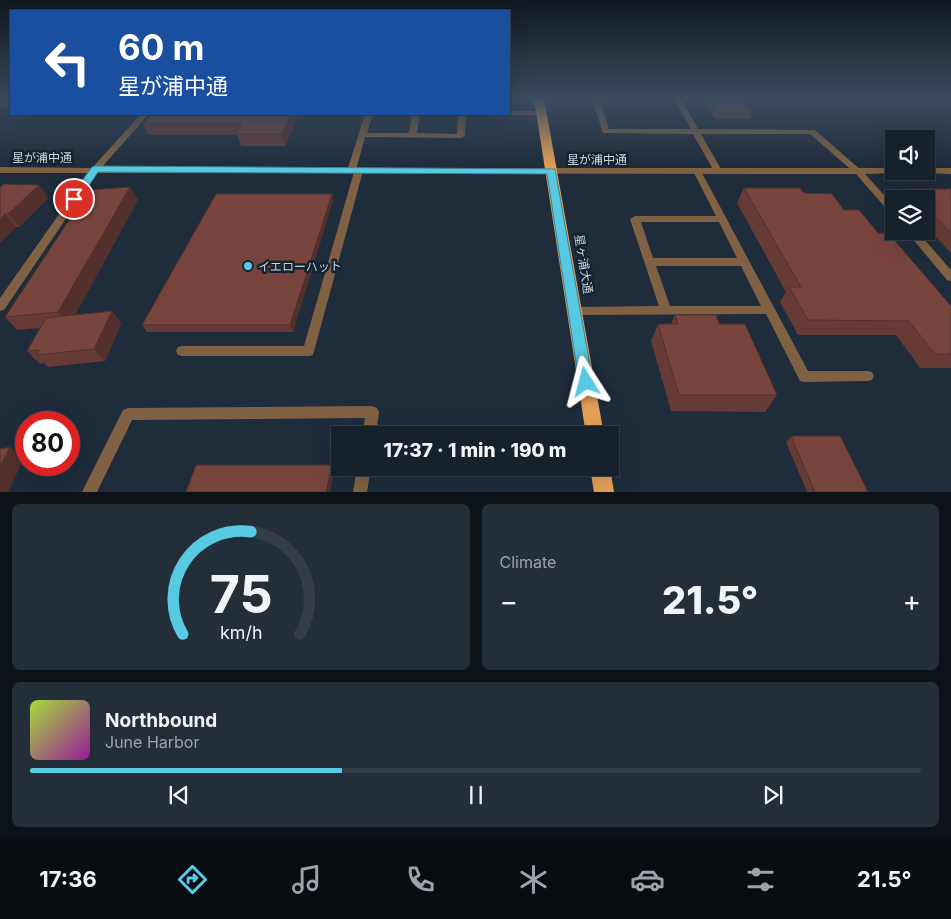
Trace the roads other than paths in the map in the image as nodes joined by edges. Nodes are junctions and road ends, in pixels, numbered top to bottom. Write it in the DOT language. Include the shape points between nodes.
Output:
graph roads {
  1 [pos="139,121"];
  2 [pos="367,121"];
  3 [pos="415,121"];
  4 [pos="462,121"];
  5 [pos="542,121"];
  6 [pos="603,121"];
  7 [pos="690,121"];
  8 [pos="696,132"];
  9 [pos="362,135"];
  10 [pos="413,136"];
  11 [pos="95,169"];
  12 [pos="0,170"];
  13 [pos="355,171"];
  14 [pos="551,171"];
  15 [pos="697,171"];
  16 [pos="718,171"];
  17 [pos="858,171"];
  18 [pos="885,171"];
  19 [pos="935,171"];
  20 [pos="951,171"];
  21 [pos="885,202"];
  22 [pos="721,219"];
  23 [pos="919,240"];
  24 [pos="649,262"];
  25 [pos="744,262"];
  26 [pos="951,277"];
  27 [pos="0,307"];
  28 [pos="769,310"];
  29 [pos="574,311"];
  30 [pos="666,311"];
  31 [pos="182,351"];
  32 [pos="868,376"];
  33 [pos="370,426"];
  34 [pos="593,426"];
  35 [pos="363,476"];
  36 [pos="601,476"];
  37 [pos="89,492"];
  38 [pos="360,492"];
  39 [pos="604,492"];
  1 -- 11 [label="street"];
  2 -- 9 [label="street"];
  3 -- 10 [label="street"];
  4 -- 10 [label="street" via="461,136"];
  5 -- 14 [label="highway, 星ヶ浦大通"];
  6 -- 8 [label="street" via="606,131"];
  7 -- 8 [label="street"];
  8 -- 16 [label="street"];
  8 -- 17 [label="street" via="812,132"];
  9 -- 10 [label="street"];
  9 -- 13 [label="street"];
  11 -- 12 [label="street, 星が浦中通"];
  11 -- 13 [label="street, 星が浦中通"];
  11 -- 27 [label="street"];
  13 -- 14 [label="street, 星が浦中通"];
  13 -- 31 [label="street" via="309,351"];
  14 -- 15 [label="street, 星が浦中通"];
  14 -- 29 [label="highway, 星ヶ浦大通"];
  15 -- 16 [label="street, 星が浦中通"];
  15 -- 22 [label="street"];
  16 -- 17 [label="street, 星が浦中通"];
  17 -- 18 [label="street, 星が浦中通"];
  17 -- 21 [label="street"];
  19 -- 20 [label="street"];
  22 -- 24 [label="street" via="635,219"];
  22 -- 25 [label="street"];
  23 -- 26 [label="street"];
  24 -- 25 [label="street"];
  24 -- 30 [label="street"];
  25 -- 28 [label="street"];
  28 -- 30 [label="street"];
  28 -- 32 [label="street" via="804,377"];
  29 -- 30 [label="street"];
  29 -- 34 [label="highway, 星ヶ浦大通"];
  33 -- 37 [label="street" via="372,412 128,414"];
  35 -- 38 [label="street"];
  36 -- 39 [label="highway"];
}
